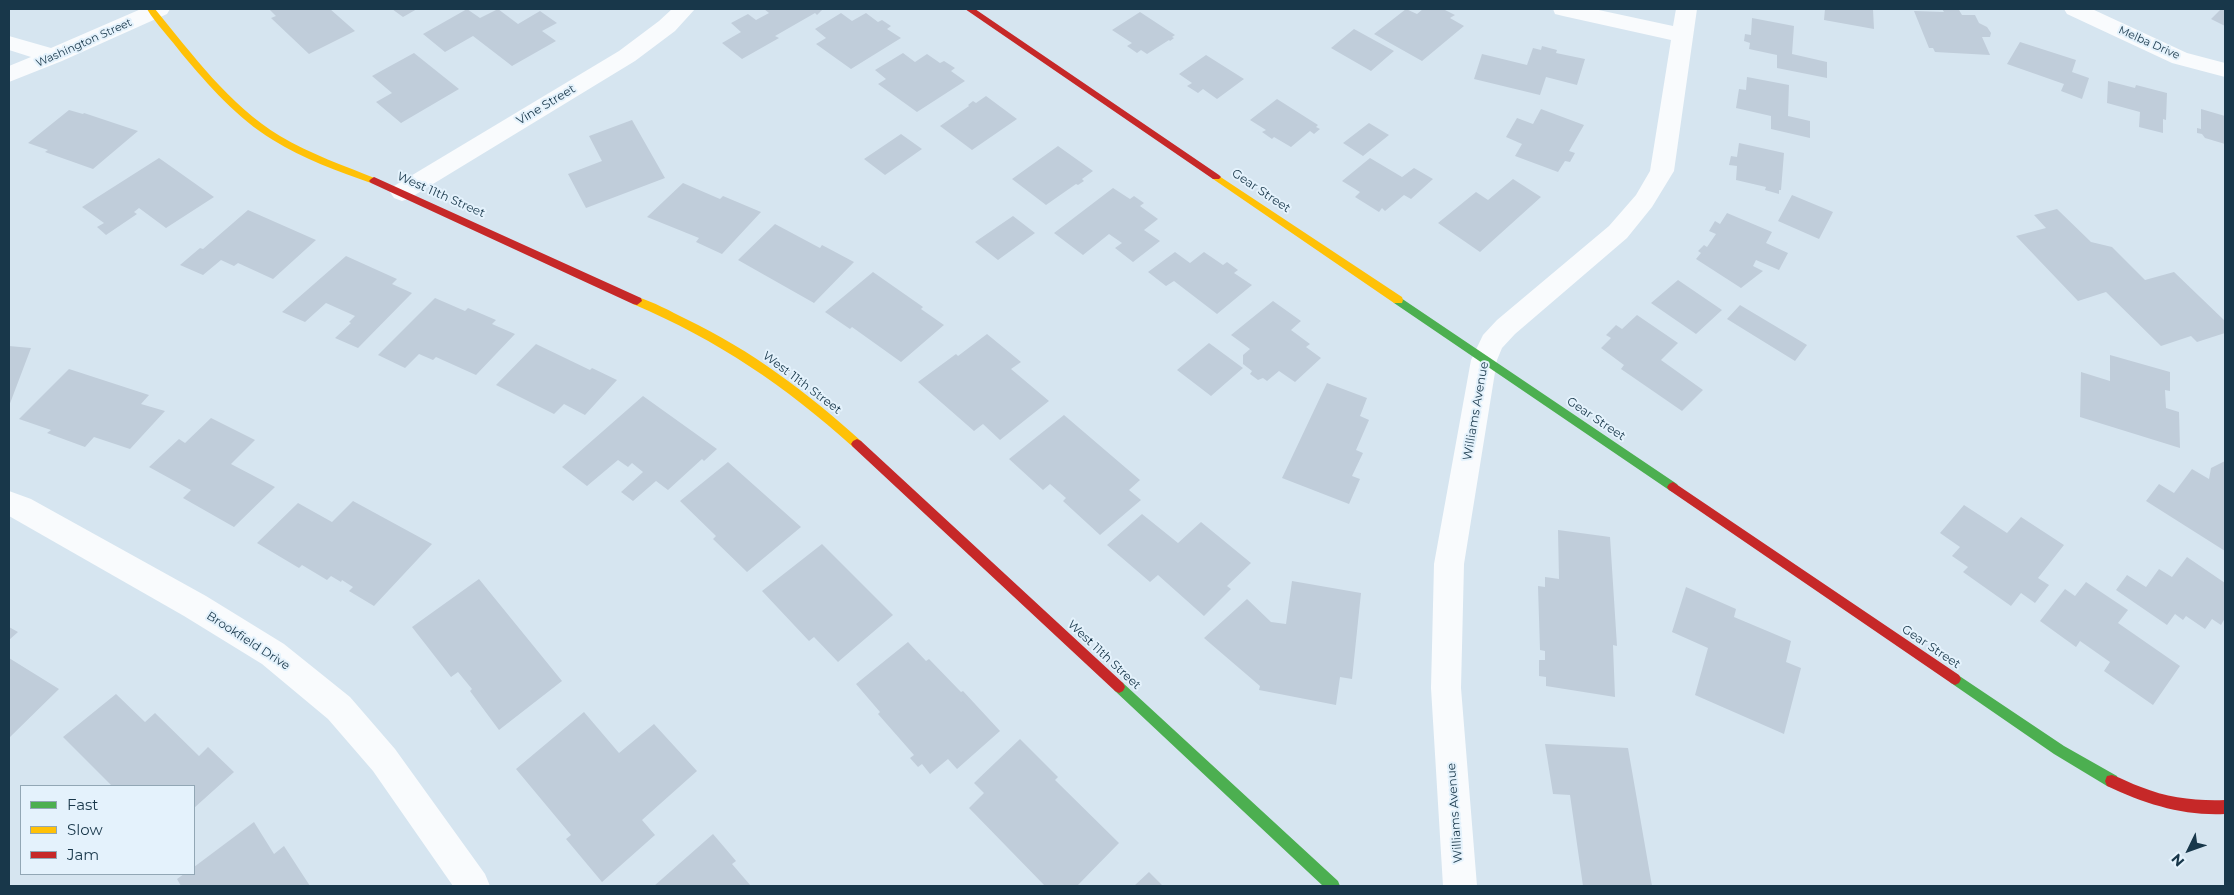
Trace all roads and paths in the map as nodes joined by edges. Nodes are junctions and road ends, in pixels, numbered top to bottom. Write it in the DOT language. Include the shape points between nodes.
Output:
graph roads {
  1 [pos="684,9"];
  2 [pos="969,9"];
  3 [pos="1563,9"];
  4 [pos="2075,9"];
  5 [pos="154,10"];
  6 [pos="1684,22"];
  7 [pos="9,43"];
  8 [pos="54,56"];
  9 [pos="2225,70"];
  10 [pos="9,75"];
  11 [pos="402,192"];
  12 [pos="1484,360"];
  13 [pos="9,504"];
  14 [pos="2225,807"];
  15 [pos="472,886"];
  16 [pos="1332,886"];
  17 [pos="1460,886"];
  1 -- 11 [label="street, Vine Street" via="628,56"];
  2 -- 12 [label="street, Gear Street"];
  3 -- 6 [label="street"];
  4 -- 9 [label="street, Melba Drive" via="2180,58"];
  5 -- 8 [label="street, Washington Street"];
  5 -- 11 [label="street, West 11th Street" via="217,90 244,115 276,138"];
  6 -- 12 [label="street, Williams Avenue" via="1662,171 1644,201 1618,232 1506,327 1492,342"];
  7 -- 8 [label="street"];
  8 -- 10 [label="street, Washington Street"];
  11 -- 16 [label="street, West 11th Street" via="653,308 720,342 776,378 835,424"];
  12 -- 14 [label="street, Gear Street" via="2111,782 2164,802 2209,809"];
  12 -- 17 [label="street, Williams Avenue" via="1449,564 1446,688"];
  13 -- 15 [label="street, Brookfield Drive" via="195,606 273,654 339,708 384,760"];
}
